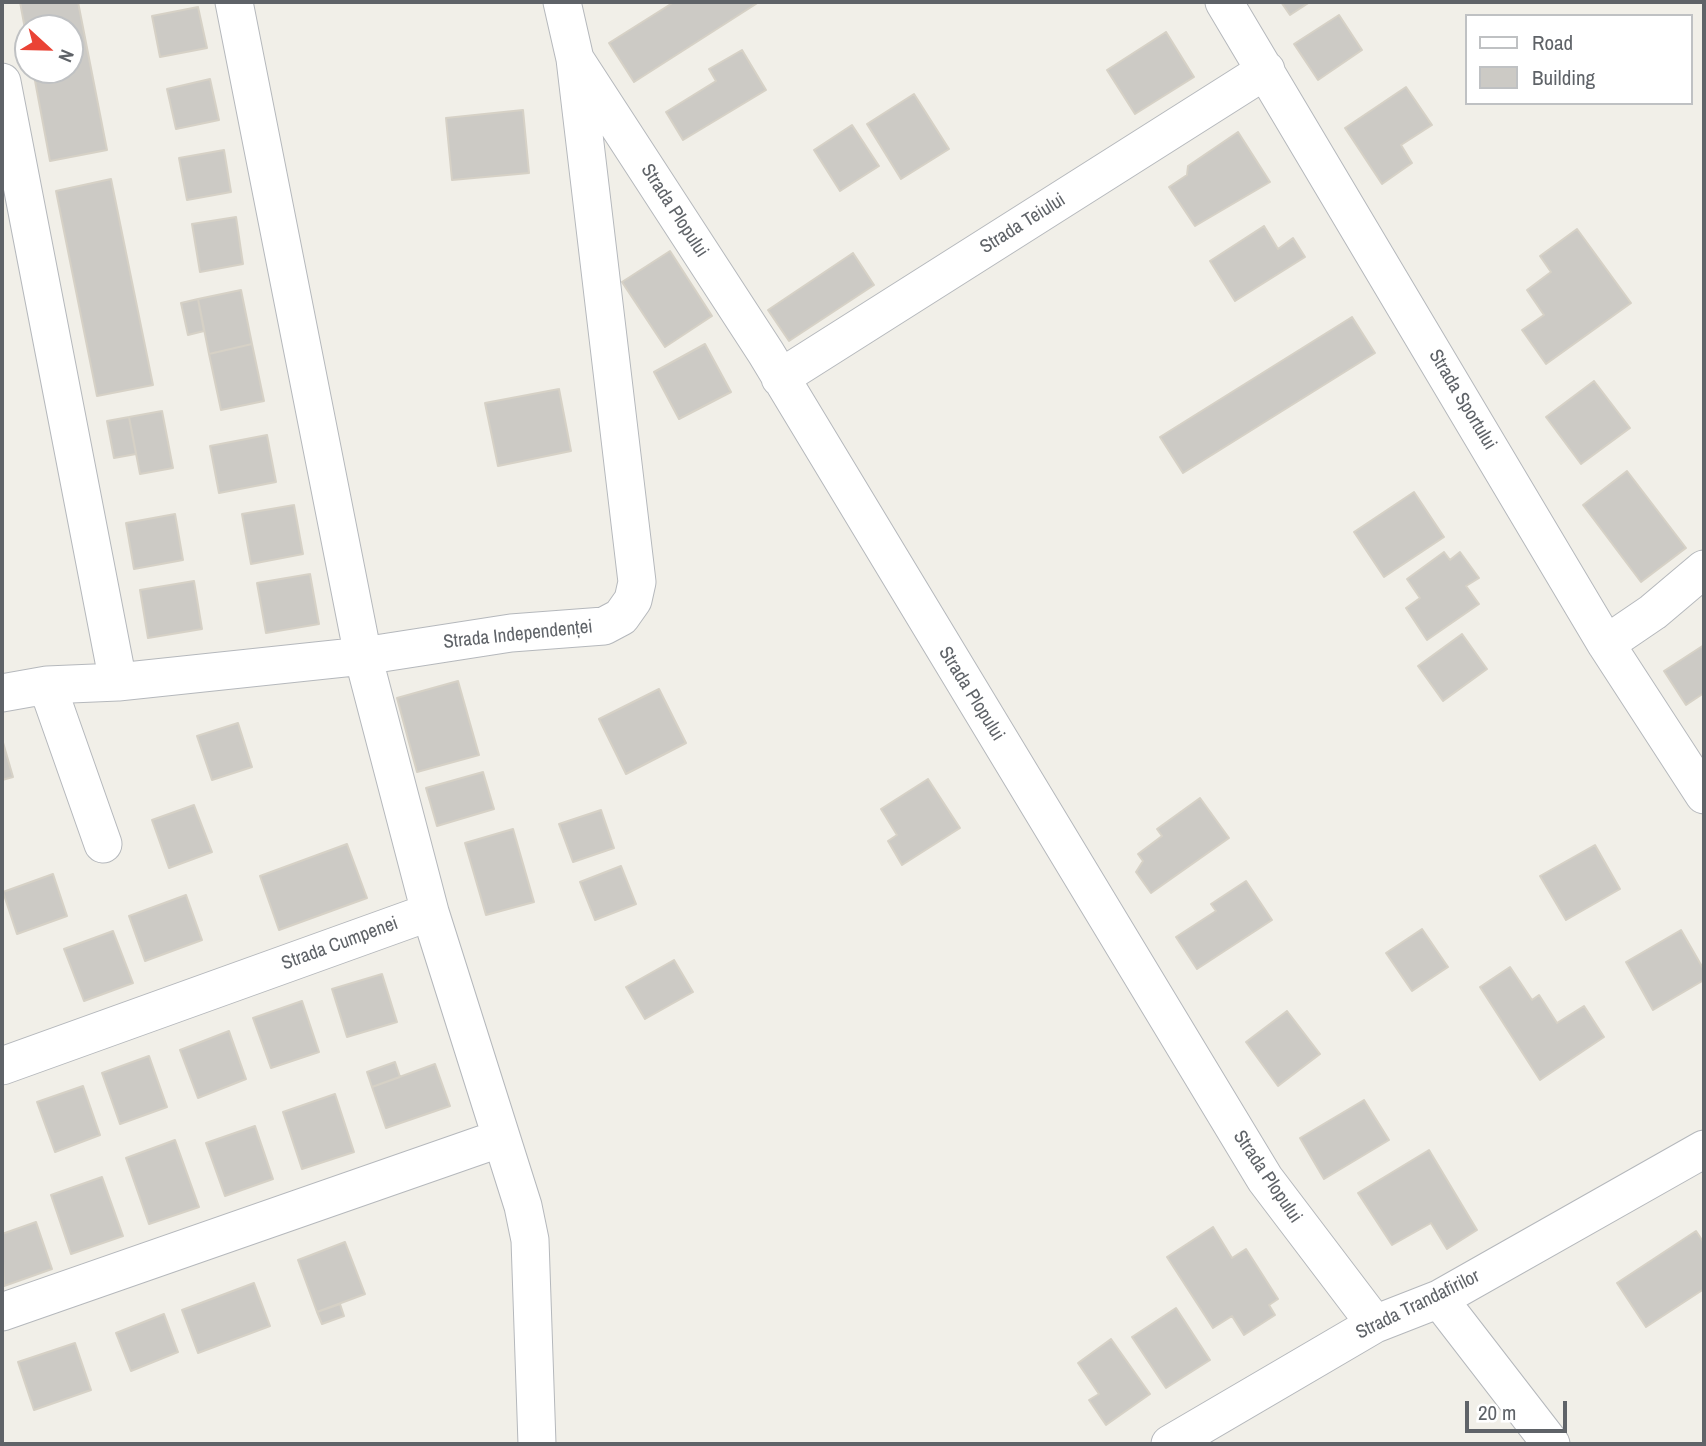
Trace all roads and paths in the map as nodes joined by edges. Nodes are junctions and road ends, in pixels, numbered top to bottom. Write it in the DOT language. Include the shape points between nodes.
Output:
graph roads {
  1 [pos="234,2"];
  2 [pos="562,2"];
  3 [pos="1224,2"];
  4 [pos="575,59"];
  5 [pos="1266,70"];
  6 [pos="2,82"];
  7 [pos="780,378"];
  8 [pos="1704,569"];
  9 [pos="1606,643"];
  10 [pos="363,656"];
  11 [pos="118,682"];
  12 [pos="47,685"];
  13 [pos="2,693"];
  14 [pos="1704,795"];
  15 [pos="103,844"];
  16 [pos="430,912"];
  17 [pos="2,1066"];
  18 [pos="501,1138"];
  19 [pos="1704,1149"];
  20 [pos="1438,1299"];
  21 [pos="2,1312"];
  22 [pos="1375,1324"];
  23 [pos="537,1444"];
  24 [pos="1170,1444"];
  25 [pos="1552,1444"];
  1 -- 10 [label="street"];
  2 -- 4 [label="street, Strada Independenței"];
  3 -- 5 [label="street, Strada Sportului"];
  4 -- 7 [label="street, Strada Plopului"];
  4 -- 10 [label="street, Strada Independenței" via="637,582 633,600 621,617 604,626 511,633"];
  5 -- 7 [label="street, Strada Teiului"];
  5 -- 9 [label="street, Strada Sportului"];
  6 -- 11 [label="street"];
  7 -- 22 [label="street, Strada Plopului" via="1265,1179"];
  8 -- 9 [label="street" via="1653,612"];
  9 -- 14 [label="street, Strada Sportului"];
  10 -- 11 [label="street, Strada Independenței"];
  10 -- 16 [label="street"];
  11 -- 12 [label="street, Strada Independenței"];
  12 -- 13 [label="street, Strada Independenței"];
  12 -- 15 [label="street"];
  16 -- 17 [label="street, Strada Cumpenei"];
  16 -- 18 [label="street"];
  18 -- 21 [label="street"];
  18 -- 23 [label="street" via="530,1240"];
  19 -- 20 [label="street, Strada Trandafirilor"];
  20 -- 22 [label="street, Strada Trandafirilor"];
  20 -- 25 [label="street"];
  22 -- 24 [label="street, Strada Trandafirilor"];
}
